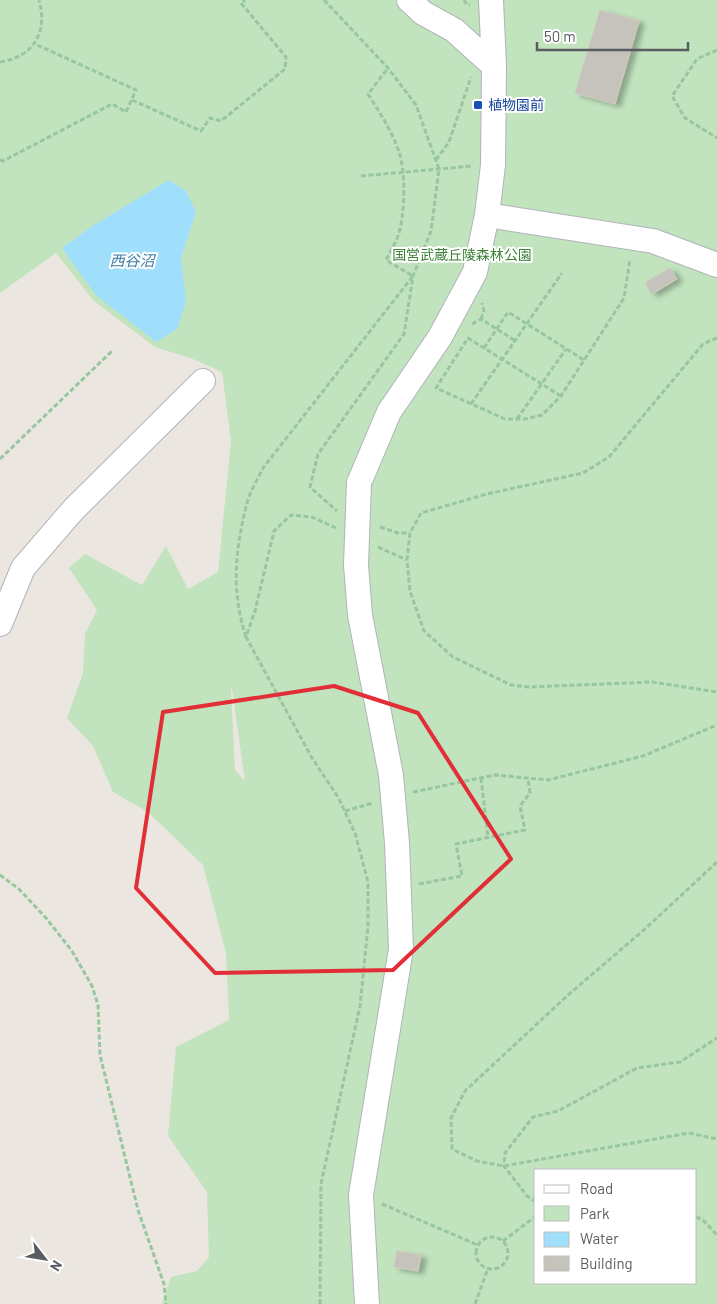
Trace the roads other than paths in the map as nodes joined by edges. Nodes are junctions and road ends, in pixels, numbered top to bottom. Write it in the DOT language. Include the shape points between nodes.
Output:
graph roads {
  1 [pos="409,0"];
  2 [pos="437,0"];
  3 [pos="490,0"];
  4 [pos="454,30"];
  5 [pos="486,60"];
  6 [pos="487,215"];
  7 [pos="717,265"];
  8 [pos="203,382"];
  9 [pos="0,624"];
  10 [pos="367,1304"];
  1 -- 4 [label="street" via="423,13"];
  2 -- 4 [label="street"];
  3 -- 5 [label="street"];
  4 -- 5 [label="street"];
  5 -- 6 [label="street" via="493,165"];
  6 -- 7 [label="street" via="653,242"];
  6 -- 10 [label="street, bridge" via="475,272 440,337 389,412 359,484 356,565 360,615 393,797 401,949 361,1195"];
  8 -- 9 [label="street" via="74,509 23,568"];
}
